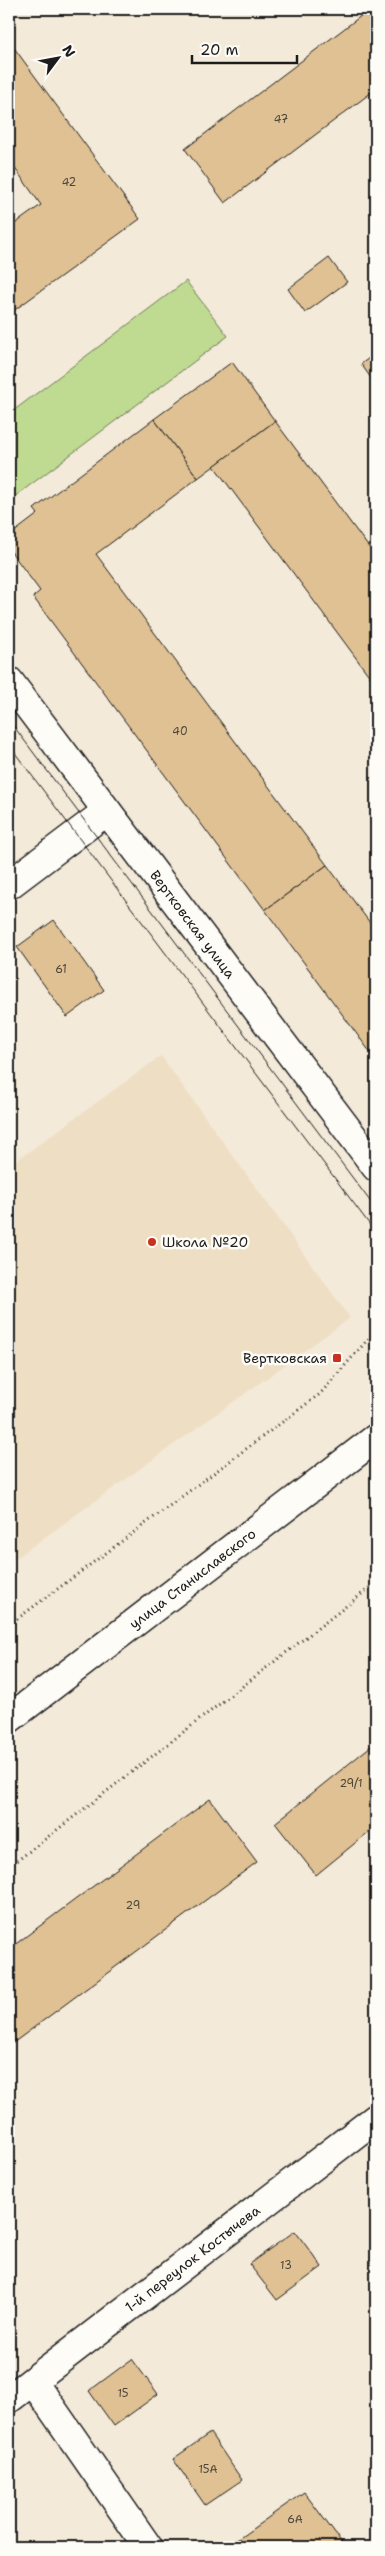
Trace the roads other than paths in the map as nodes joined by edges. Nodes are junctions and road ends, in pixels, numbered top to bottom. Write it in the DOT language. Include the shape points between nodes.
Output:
graph roads {
  1 [pos="9,681"];
  2 [pos="107,810"];
  3 [pos="9,885"];
  4 [pos="376,1167"];
  5 [pos="376,1438"];
  6 [pos="9,1719"];
  7 [pos="376,2118"];
  8 [pos="32,2381"];
  9 [pos="9,2400"];
  10 [pos="148,2547"];
  1 -- 2 [label="street, Вертковская улица"];
  2 -- 3 [label="street"];
  2 -- 4 [label="street, Вертковская улица"];
  5 -- 6 [label="street, улица Станиславского"];
  7 -- 8 [label="street, 1-й переулок Костычева"];
  8 -- 9 [label="street, 1-й переулок Костычева"];
  8 -- 10 [label="street"];
}
